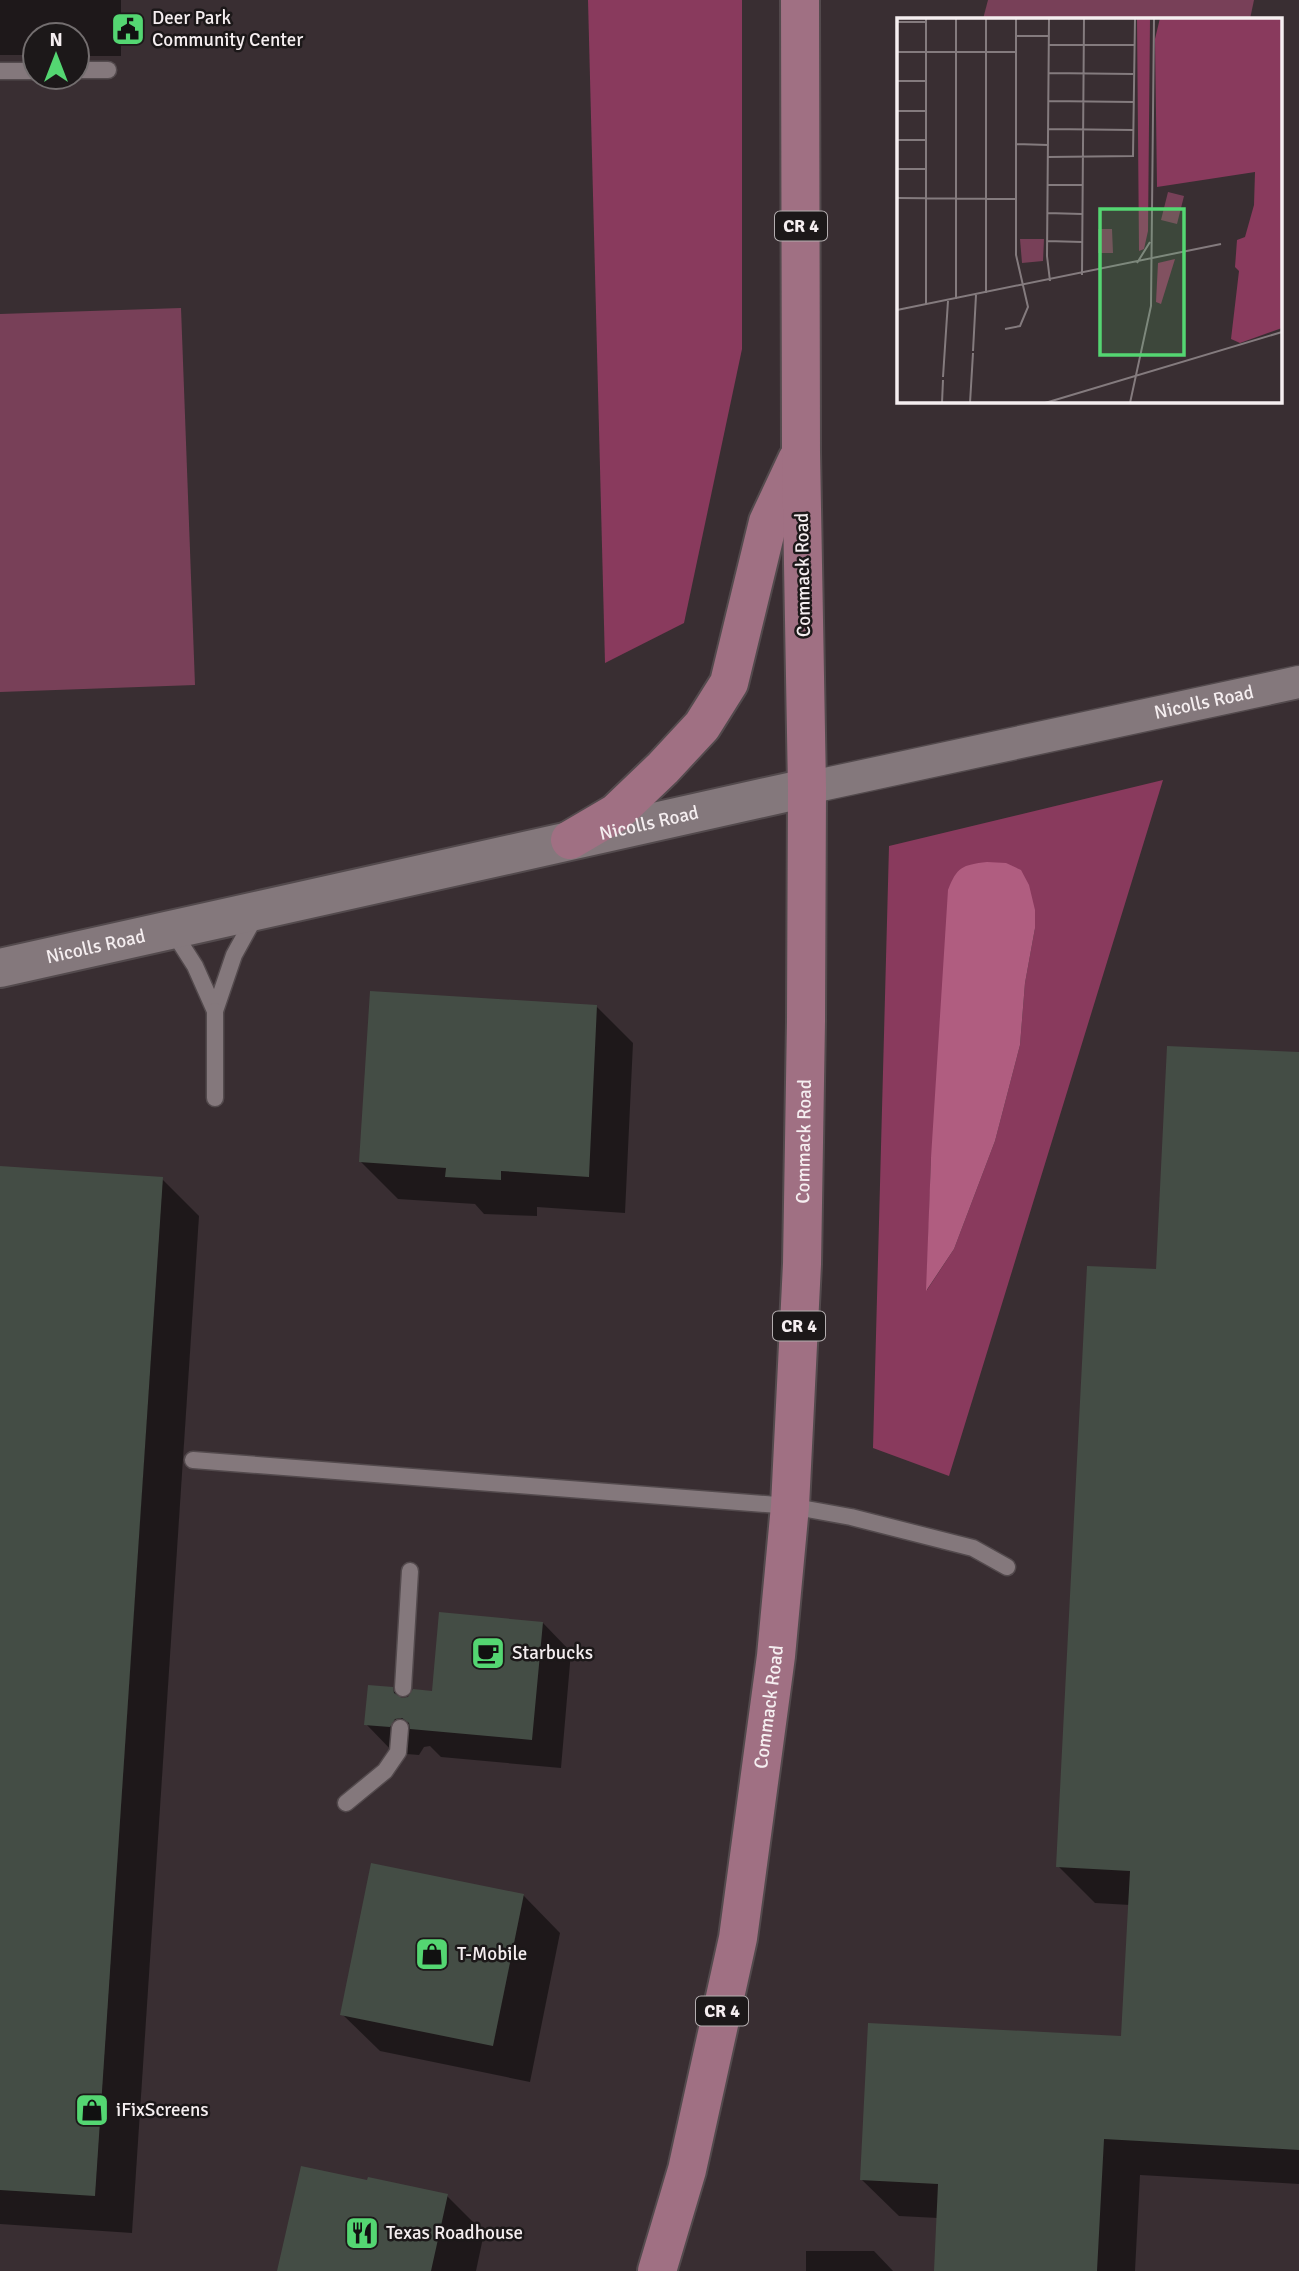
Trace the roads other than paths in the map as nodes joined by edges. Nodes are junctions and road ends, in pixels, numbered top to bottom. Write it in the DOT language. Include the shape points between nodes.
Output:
graph roads {
  1 [pos="800,0"];
  2 [pos="91,70"];
  3 [pos="108,70"];
  4 [pos="0,71"];
  5 [pos="21,71"];
  6 [pos="801,452"];
  7 [pos="1299,682"];
  8 [pos="807,788"];
  9 [pos="570,840"];
  10 [pos="258,911"];
  11 [pos="172,930"];
  12 [pos="0,968"];
  13 [pos="215,1011"];
  14 [pos="215,1098"];
  15 [pos="193,1460"];
  16 [pos="790,1506"];
  17 [pos="1007,1567"];
  18 [pos="410,1571"];
  19 [pos="402,1688"];
  20 [pos="400,1728"];
  21 [pos="346,1803"];
  22 [pos="657,2271"];
  1 -- 6 [label="main road, Commack Road / CR 4"];
  2 -- 3 [label="lane"];
  4 -- 5 [label="lane"];
  6 -- 8 [label="main road, Commack Road / CR 4"];
  6 -- 9 [label="main road" via="768,522 729,683 702,726 663,768 617,813"];
  7 -- 8 [label="street, Nicolls Road"];
  8 -- 9 [label="street, Nicolls Road"];
  8 -- 16 [label="main road, Commack Road / CR 4" via="802,1264"];
  9 -- 10 [label="street, Nicolls Road"];
  10 -- 11 [label="street, Nicolls Road"];
  10 -- 13 [label="lane" via="234,956"];
  11 -- 12 [label="street, Nicolls Road"];
  11 -- 13 [label="lane"];
  13 -- 14 [label="lane"];
  15 -- 16 [label="lane"];
  16 -- 17 [label="lane" via="973,1548"];
  16 -- 22 [label="main road, Commack Road / CR 4" via="776,1656 738,1938 687,2170"];
  18 -- 19 [label="lane"];
  20 -- 21 [label="lane" via="398,1752 385,1771"];
}
